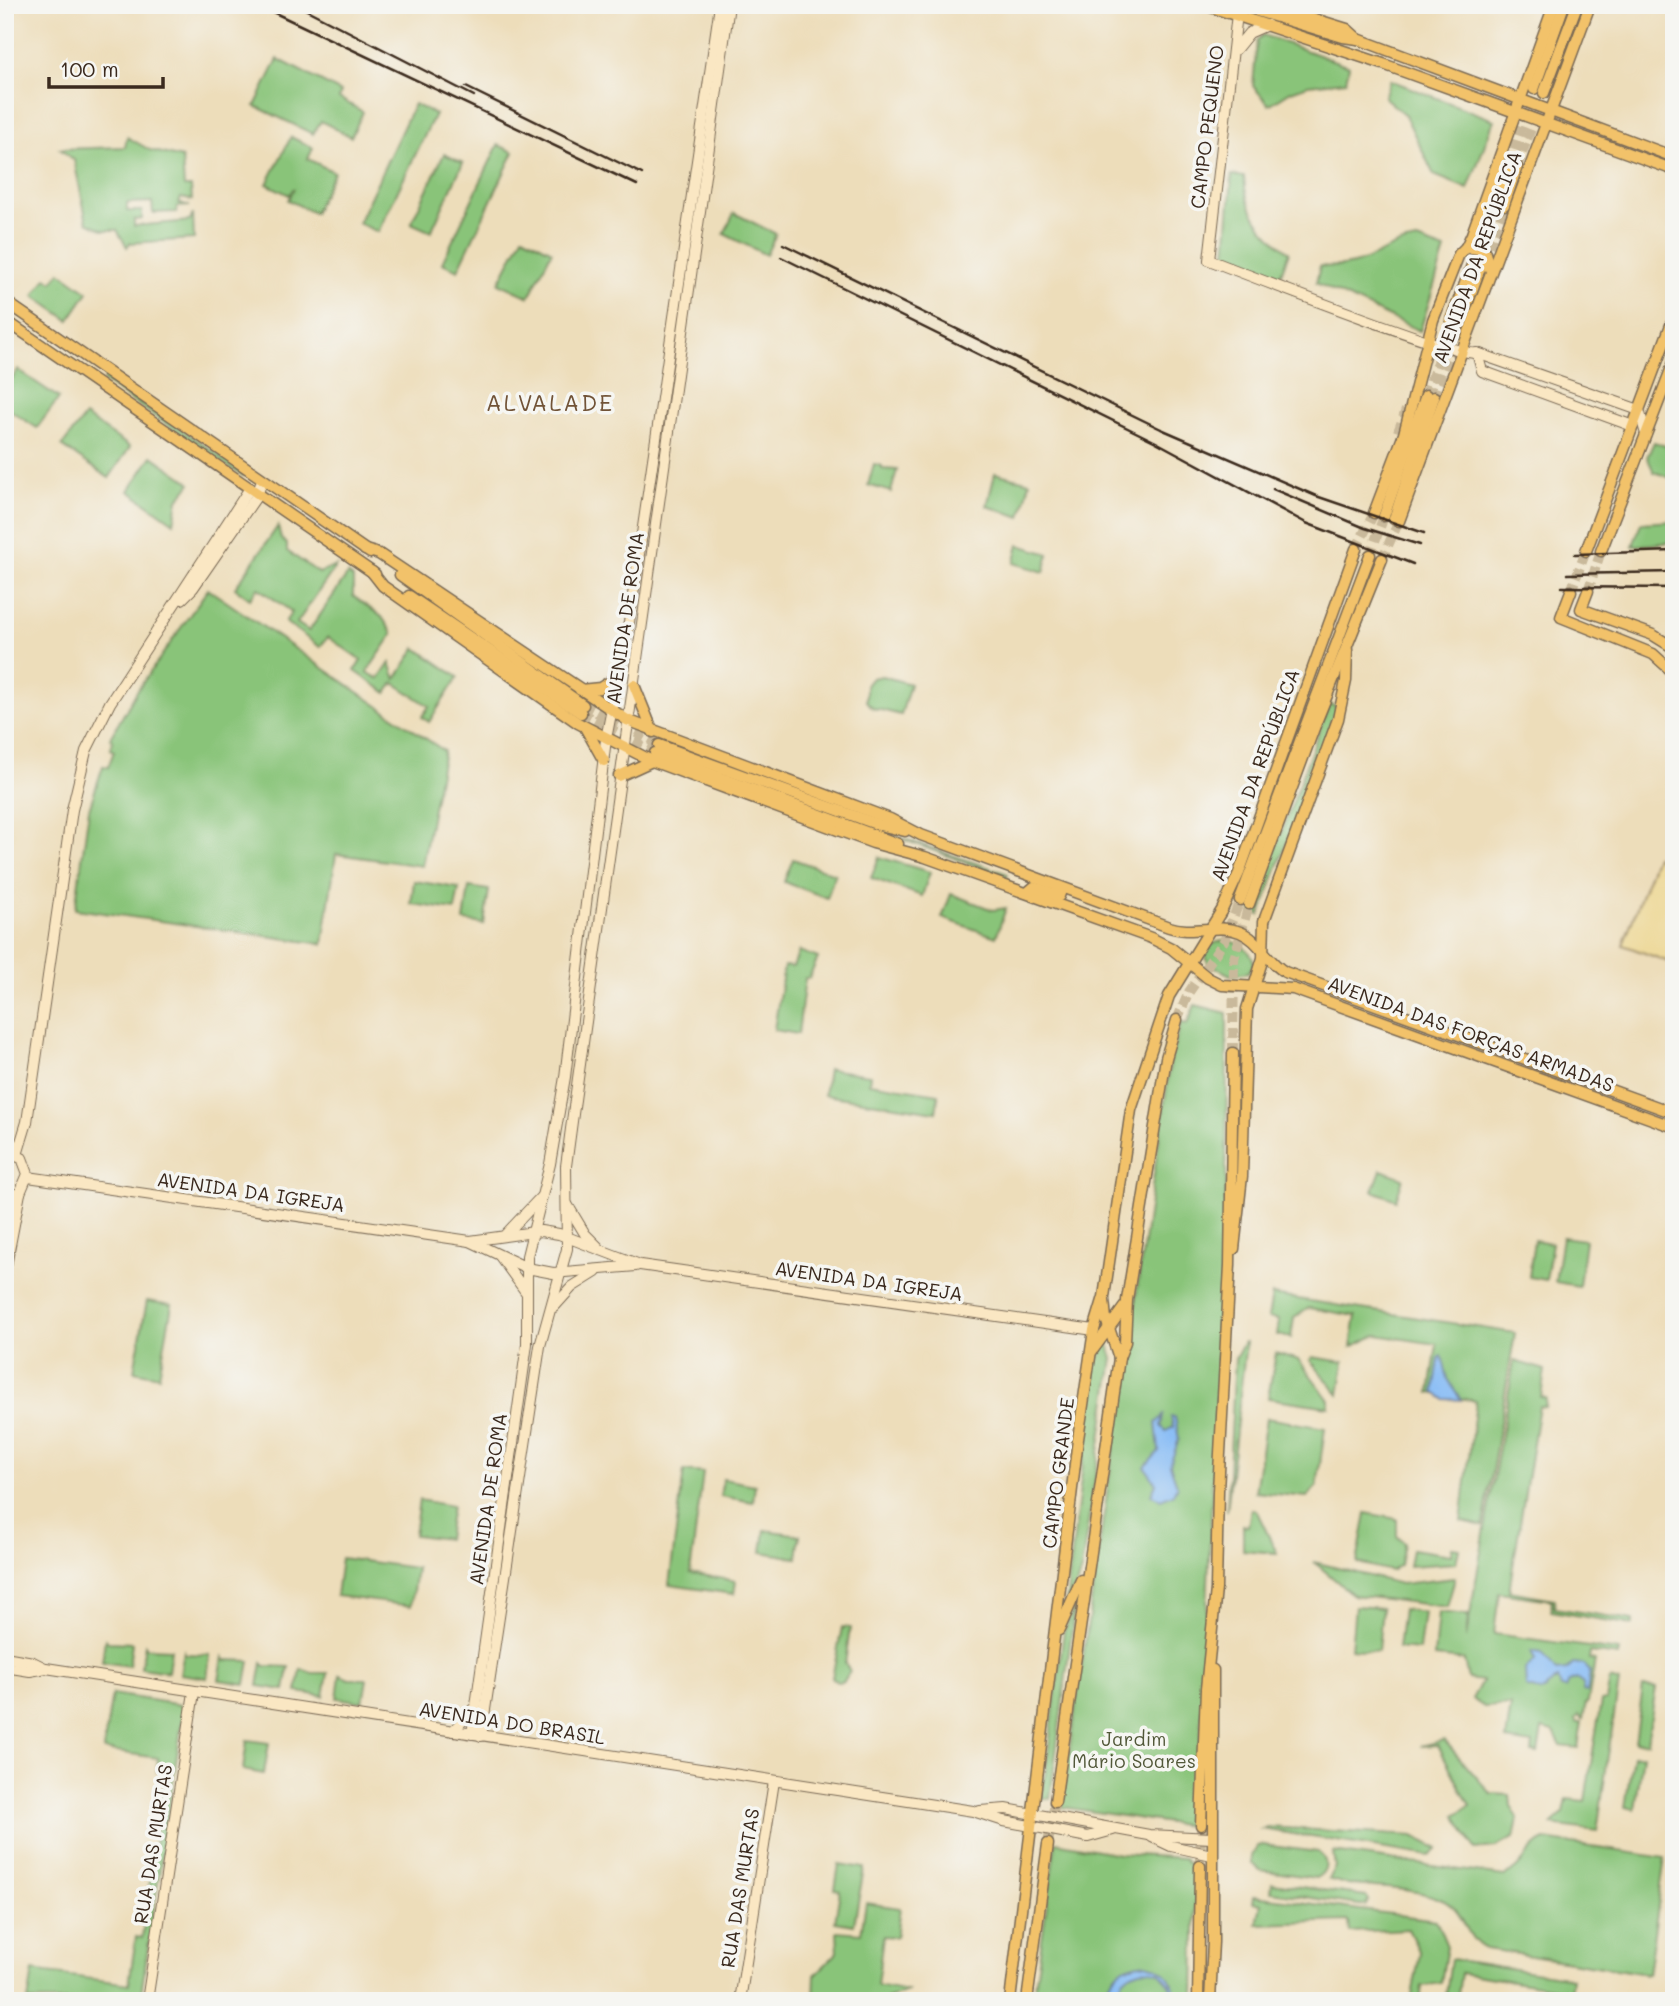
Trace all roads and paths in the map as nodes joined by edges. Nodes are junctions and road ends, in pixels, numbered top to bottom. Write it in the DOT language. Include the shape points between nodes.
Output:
graph roads {
  1 [pos="720,5"];
  2 [pos="729,5"];
  3 [pos="1205,5"];
  4 [pos="1223,5"];
  5 [pos="1269,5"];
  6 [pos="1554,5"];
  7 [pos="1564,5"];
  8 [pos="1577,5"];
  9 [pos="1590,5"];
  10 [pos="1236,11"];
  11 [pos="1257,11"];
  12 [pos="1267,25"];
  13 [pos="1358,39"];
  14 [pos="1372,44"];
  15 [pos="1235,50"];
  16 [pos="1388,50"];
  17 [pos="1367,58"];
  18 [pos="1383,64"];
  19 [pos="1520,101"];
  20 [pos="1550,112"];
  21 [pos="1516,113"];
  22 [pos="1545,124"];
  23 [pos="1674,157"];
  24 [pos="1513,166"];
  25 [pos="1674,170"];
  26 [pos="1499,203"];
  27 [pos="685,230"];
  28 [pos="696,233"];
  29 [pos="1466,247"];
  30 [pos="1478,262"];
  31 [pos="1490,272"];
  32 [pos="5,301"];
  33 [pos="1674,317"];
  34 [pos="5,320"];
  35 [pos="1456,322"];
  36 [pos="1429,341"];
  37 [pos="1460,352"];
  38 [pos="1477,353"];
  39 [pos="1674,362"];
  40 [pos="664,386"];
  41 [pos="676,391"];
  42 [pos="1430,396"];
  43 [pos="1639,410"];
  44 [pos="1633,426"];
  45 [pos="1398,432"];
  46 [pos="1646,434"];
  47 [pos="262,479"];
  48 [pos="254,491"];
  49 [pos="1384,516"];
  50 [pos="1356,549"];
  51 [pos="365,550"];
  52 [pos="1586,551"];
  53 [pos="1601,551"];
  54 [pos="1370,555"];
  55 [pos="1382,559"];
  56 [pos="372,572"];
  57 [pos="1344,584"];
  58 [pos="1571,590"];
  59 [pos="1588,591"];
  60 [pos="1340,628"];
  61 [pos="1674,648"];
  62 [pos="1348,650"];
  63 [pos="1674,673"];
  64 [pos="619,676"];
  65 [pos="634,685"];
  66 [pos="578,690"];
  67 [pos="612,711"];
  68 [pos="627,720"];
  69 [pos="584,727"];
  70 [pos="653,732"];
  71 [pos="606,739"];
  72 [pos="624,748"];
  73 [pos="655,753"];
  74 [pos="604,761"];
  75 [pos="620,776"];
  76 [pos="921,835"];
  77 [pos="1062,888"];
  78 [pos="1027,893"];
  79 [pos="1208,930"];
  80 [pos="1264,954"];
  81 [pos="1188,961"];
  82 [pos="1253,987"];
  83 [pos="578,989"];
  84 [pos="590,990"];
  85 [pos="1177,1020"];
  86 [pos="1233,1053"];
  87 [pos="1674,1113"];
  88 [pos="1674,1127"];
  89 [pos="9,1154"];
  90 [pos="28,1177"];
  91 [pos="20,1193"];
  92 [pos="542,1196"];
  93 [pos="5,1197"];
  94 [pos="566,1202"];
  95 [pos="5,1213"];
  96 [pos="533,1231"];
  97 [pos="11,1234"];
  98 [pos="506,1234"];
  99 [pos="568,1237"];
  100 [pos="470,1241"];
  101 [pos="497,1252"];
  102 [pos="605,1253"];
  103 [pos="639,1265"];
  104 [pos="1230,1265"];
  105 [pos="527,1268"];
  106 [pos="602,1269"];
  107 [pos="5,1271"];
  108 [pos="562,1273"];
  109 [pos="526,1292"];
  110 [pos="1104,1297"];
  111 [pos="1127,1300"];
  112 [pos="552,1309"];
  113 [pos="1094,1330"];
  114 [pos="1110,1330"];
  115 [pos="1092,1352"];
  116 [pos="1119,1358"];
  117 [pos="513,1436"];
  118 [pos="526,1438"];
  119 [pos="1088,1558"];
  120 [pos="1054,1641"];
  121 [pos="1211,1656"];
  122 [pos="5,1657"];
  123 [pos="5,1667"];
  124 [pos="46,1668"];
  125 [pos="194,1692"];
  126 [pos="475,1707"];
  127 [pos="453,1731"];
  128 [pos="477,1735"];
  129 [pos="774,1781"];
  130 [pos="1055,1802"];
  131 [pos="1032,1820"];
  132 [pos="1201,1825"];
  133 [pos="1149,1835"];
  134 [pos="1212,1838"];
  135 [pos="1048,1844"];
  136 [pos="1212,1855"];
  137 [pos="1200,1866"];
  138 [pos="1012,1976"];
  139 [pos="147,2001"];
  140 [pos="740,2001"];
  141 [pos="1010,2001"];
  142 [pos="1015,2001"];
  143 [pos="1027,2001"];
  144 [pos="1198,2001"];
  145 [pos="1210,2001"];
  1 -- 27 [label="main road, AVENIDA DE ROMA"];
  2 -- 28 [label="main road, AVENIDA DE ROMA"];
  3 -- 10 [label="main road"];
  4 -- 10 [label="main road"];
  5 -- 13 [label="main road" via="1347,29"];
  6 -- 19 [label="main road, AVENIDA DA REPÚBLICA"];
  7 -- 8 [label="main road" via="1539,91"];
  9 -- 20 [label="main road, AVENIDA DA REPÚBLICA"];
  10 -- 12 [label="main road"];
  10 -- 15 [label="main road, CAMPO PEQUENO"];
  11 -- 13 [label="main road"];
  12 -- 15 [label="main road" via="1249,33"];
  12 -- 17 [label="main road"];
  13 -- 14 [label="main road"];
  14 -- 16 [label="main road"];
  14 -- 17 [label="main road"];
  15 -- 36 [label="main road, CAMPO PEQUENO" via="1209,260"];
  16 -- 18 [label="main road"];
  16 -- 19 [label="main road"];
  17 -- 18 [label="main road"];
  18 -- 21 [label="main road"];
  19 -- 20 [label="main road"];
  19 -- 21 [label="main road, AVENIDA DA REPÚBLICA"];
  20 -- 22 [label="main road, AVENIDA DA REPÚBLICA"];
  20 -- 23 [label="main road"];
  21 -- 22 [label="main road"];
  21 -- 29 [label="main road, AVENIDA DA REPÚBLICA"];
  22 -- 25 [label="main road"];
  22 -- 31 [label="main road, AVENIDA DA REPÚBLICA"];
  24 -- 26 [label="main road"];
  27 -- 28 [label="main road"];
  27 -- 40 [label="main road, AVENIDA DE ROMA"];
  28 -- 41 [label="main road, AVENIDA DE ROMA"];
  29 -- 31 [label="main road" via="1484,250"];
  29 -- 36 [label="main road, AVENIDA DA REPÚBLICA" via="1433,320"];
  30 -- 35 [label="main road"];
  31 -- 37 [label="main road, AVENIDA DA REPÚBLICA"];
  32 -- 47 [label="main road"];
  33 -- 43 [label="main road"];
  34 -- 48 [label="main road"];
  36 -- 37 [label="main road"];
  36 -- 49 [label="main road, AVENIDA DA REPÚBLICA"];
  37 -- 38 [label="main road"];
  37 -- 49 [label="main road, AVENIDA DA REPÚBLICA"];
  38 -- 43 [label="main road"];
  38 -- 44 [label="main road" via="1482,371"];
  39 -- 46 [label="main road"];
  40 -- 41 [label="main road"];
  40 -- 64 [label="main road, AVENIDA DE ROMA"];
  41 -- 65 [label="main road, AVENIDA DE ROMA"];
  42 -- 49 [label="main road"];
  43 -- 44 [label="main road"];
  43 -- 46 [label="main road"];
  44 -- 52 [label="main road"];
  45 -- 49 [label="main road"];
  46 -- 53 [label="main road"];
  47 -- 48 [label="main road"];
  47 -- 51 [label="main road"];
  48 -- 56 [label="main road"];
  48 -- 89 [label="main road" via="101,718 81,767 27,1122"];
  50 -- 57 [label="main road, AVENIDA DA REPÚBLICA"];
  51 -- 56 [label="main road" via="582,709"];
  51 -- 66 [label="main road" via="426,584"];
  54 -- 60 [label="main road"];
  55 -- 62 [label="main road"];
  56 -- 69 [label="main road" via="383,586"];
  57 -- 60 [label="main road"];
  57 -- 79 [label="main road, AVENIDA DA REPÚBLICA" via="1239,873"];
  58 -- 63 [label="main road" via="1561,618 1646,651"];
  59 -- 61 [label="main road" via="1581,609 1653,635"];
  60 -- 62 [label="main road" via="1245,902"];
  62 -- 80 [label="main road" via="1338,719 1264,921"];
  64 -- 66 [label="main road" via="600,688"];
  64 -- 67 [label="main road, AVENIDA DE ROMA"];
  65 -- 68 [label="main road, AVENIDA DE ROMA"];
  65 -- 70 [label="main road"];
  66 -- 67 [label="main road"];
  67 -- 68 [label="main road"];
  67 -- 71 [label="main road, AVENIDA DE ROMA"];
  68 -- 70 [label="main road"];
  68 -- 72 [label="main road, AVENIDA DE ROMA"];
  69 -- 71 [label="main road"];
  69 -- 74 [label="main road"];
  70 -- 76 [label="main road" via="890,819"];
  71 -- 72 [label="main road"];
  71 -- 74 [label="main road, AVENIDA DE ROMA"];
  72 -- 73 [label="main road"];
  72 -- 75 [label="main road, AVENIDA DE ROMA"];
  73 -- 75 [label="main road"];
  73 -- 76 [label="main road"];
  73 -- 78 [label="main road"];
  74 -- 83 [label="main road, AVENIDA DE ROMA"];
  75 -- 84 [label="main road, AVENIDA DE ROMA"];
  76 -- 77 [label="main road"];
  77 -- 78 [label="main road" via="1059,896 1034,887"];
  77 -- 79 [label="main road" via="1169,928"];
  78 -- 81 [label="main road" via="1157,941"];
  79 -- 80 [label="main road" via="1243,933"];
  79 -- 81 [label="main road"];
  80 -- 82 [label="main road"];
  80 -- 87 [label="main road, AVENIDA DAS FORÇAS ARMADAS" via="1289,973"];
  81 -- 82 [label="main road" via="1217,983"];
  81 -- 110 [label="main road, CAMPO GRANDE" via="1169,996 1136,1091"];
  82 -- 88 [label="main road, AVENIDA DAS FORÇAS ARMADAS" via="1293,989"];
  82 -- 104 [label="main road" via="1244,1048 1239,1225"];
  83 -- 84 [label="main road"];
  83 -- 92 [label="main road, AVENIDA DE ROMA"];
  84 -- 94 [label="main road, AVENIDA DE ROMA" via="566,1166"];
  85 -- 111 [label="main road" via="1166,1058"];
  86 -- 104 [label="main road"];
  89 -- 90 [label="main road" via="26,1164"];
  90 -- 91 [label="main road"];
  90 -- 100 [label="main road, AVENIDA DA IGREJA"];
  91 -- 93 [label="main road"];
  91 -- 97 [label="main road"];
  92 -- 96 [label="main road, AVENIDA DE ROMA"];
  92 -- 98 [label="main road"];
  94 -- 99 [label="main road, AVENIDA DE ROMA"];
  94 -- 102 [label="main road" via="585,1234"];
  95 -- 97 [label="main road"];
  96 -- 98 [label="main road, AVENIDA DA IGREJA"];
  96 -- 99 [label="main road, AVENIDA DA IGREJA"];
  96 -- 105 [label="main road, AVENIDA DE ROMA"];
  97 -- 107 [label="main road"];
  98 -- 100 [label="main road, AVENIDA DA IGREJA"];
  99 -- 102 [label="main road, AVENIDA DA IGREJA"];
  99 -- 108 [label="main road, AVENIDA DE ROMA"];
  100 -- 101 [label="main road, AVENIDA DA IGREJA"];
  101 -- 105 [label="main road, AVENIDA DA IGREJA"];
  101 -- 109 [label="main road"];
  102 -- 103 [label="main road, AVENIDA DA IGREJA"];
  103 -- 106 [label="main road, AVENIDA DA IGREJA"];
  103 -- 113 [label="main road, AVENIDA DA IGREJA"];
  104 -- 121 [label="main road"];
  105 -- 108 [label="main road, AVENIDA DA IGREJA"];
  105 -- 109 [label="main road, AVENIDA DE ROMA"];
  106 -- 108 [label="main road, AVENIDA DA IGREJA"];
  106 -- 112 [label="main road" via="580,1280"];
  108 -- 112 [label="main road, AVENIDA DE ROMA"];
  109 -- 117 [label="main road, AVENIDA DE ROMA" via="527,1343"];
  110 -- 113 [label="main road, CAMPO GRANDE"];
  110 -- 114 [label="main road"];
  111 -- 114 [label="main road"];
  111 -- 116 [label="main road" via="1125,1342"];
  112 -- 118 [label="main road, AVENIDA DE ROMA" via="540,1346"];
  113 -- 114 [label="main road"];
  113 -- 115 [label="main road, CAMPO GRANDE"];
  114 -- 115 [label="main road"];
  114 -- 116 [label="main road"];
  115 -- 120 [label="main road, CAMPO GRANDE"];
  116 -- 119 [label="main road"];
  117 -- 118 [label="main road"];
  117 -- 126 [label="main road, AVENIDA DE ROMA"];
  118 -- 128 [label="main road, AVENIDA DE ROMA"];
  119 -- 120 [label="main road"];
  119 -- 130 [label="main road"];
  120 -- 131 [label="main road, CAMPO GRANDE"];
  121 -- 132 [label="main road"];
  121 -- 134 [label="main road" via="1215,1691"];
  122 -- 124 [label="main road, AVENIDA DO BRASIL"];
  123 -- 124 [label="main road, AVENIDA DO BRASIL"];
  124 -- 125 [label="main road, AVENIDA DO BRASIL"];
  125 -- 127 [label="main road, AVENIDA DO BRASIL"];
  125 -- 139 [label="main road, RUA DAS MURTAS"];
  126 -- 127 [label="main road"];
  126 -- 128 [label="main road, AVENIDA DE ROMA"];
  127 -- 128 [label="main road, AVENIDA DO BRASIL"];
  128 -- 129 [label="main road, AVENIDA DO BRASIL"];
  129 -- 131 [label="main road, AVENIDA DO BRASIL" via="973,1811 1006,1809"];
  129 -- 140 [label="main road, RUA DAS MURTAS"];
  131 -- 133 [label="main road, AVENIDA DO BRASIL"];
  131 -- 138 [label="main road, CAMPO GRANDE"];
  133 -- 134 [label="main road"];
  133 -- 136 [label="main road" via="1171,1846"];
  134 -- 136 [label="main road"];
  135 -- 143 [label="main road"];
  136 -- 145 [label="main road"];
  137 -- 144 [label="main road"];
  138 -- 141 [label="main road, CAMPO GRANDE"];
  138 -- 142 [label="main road"];
}
